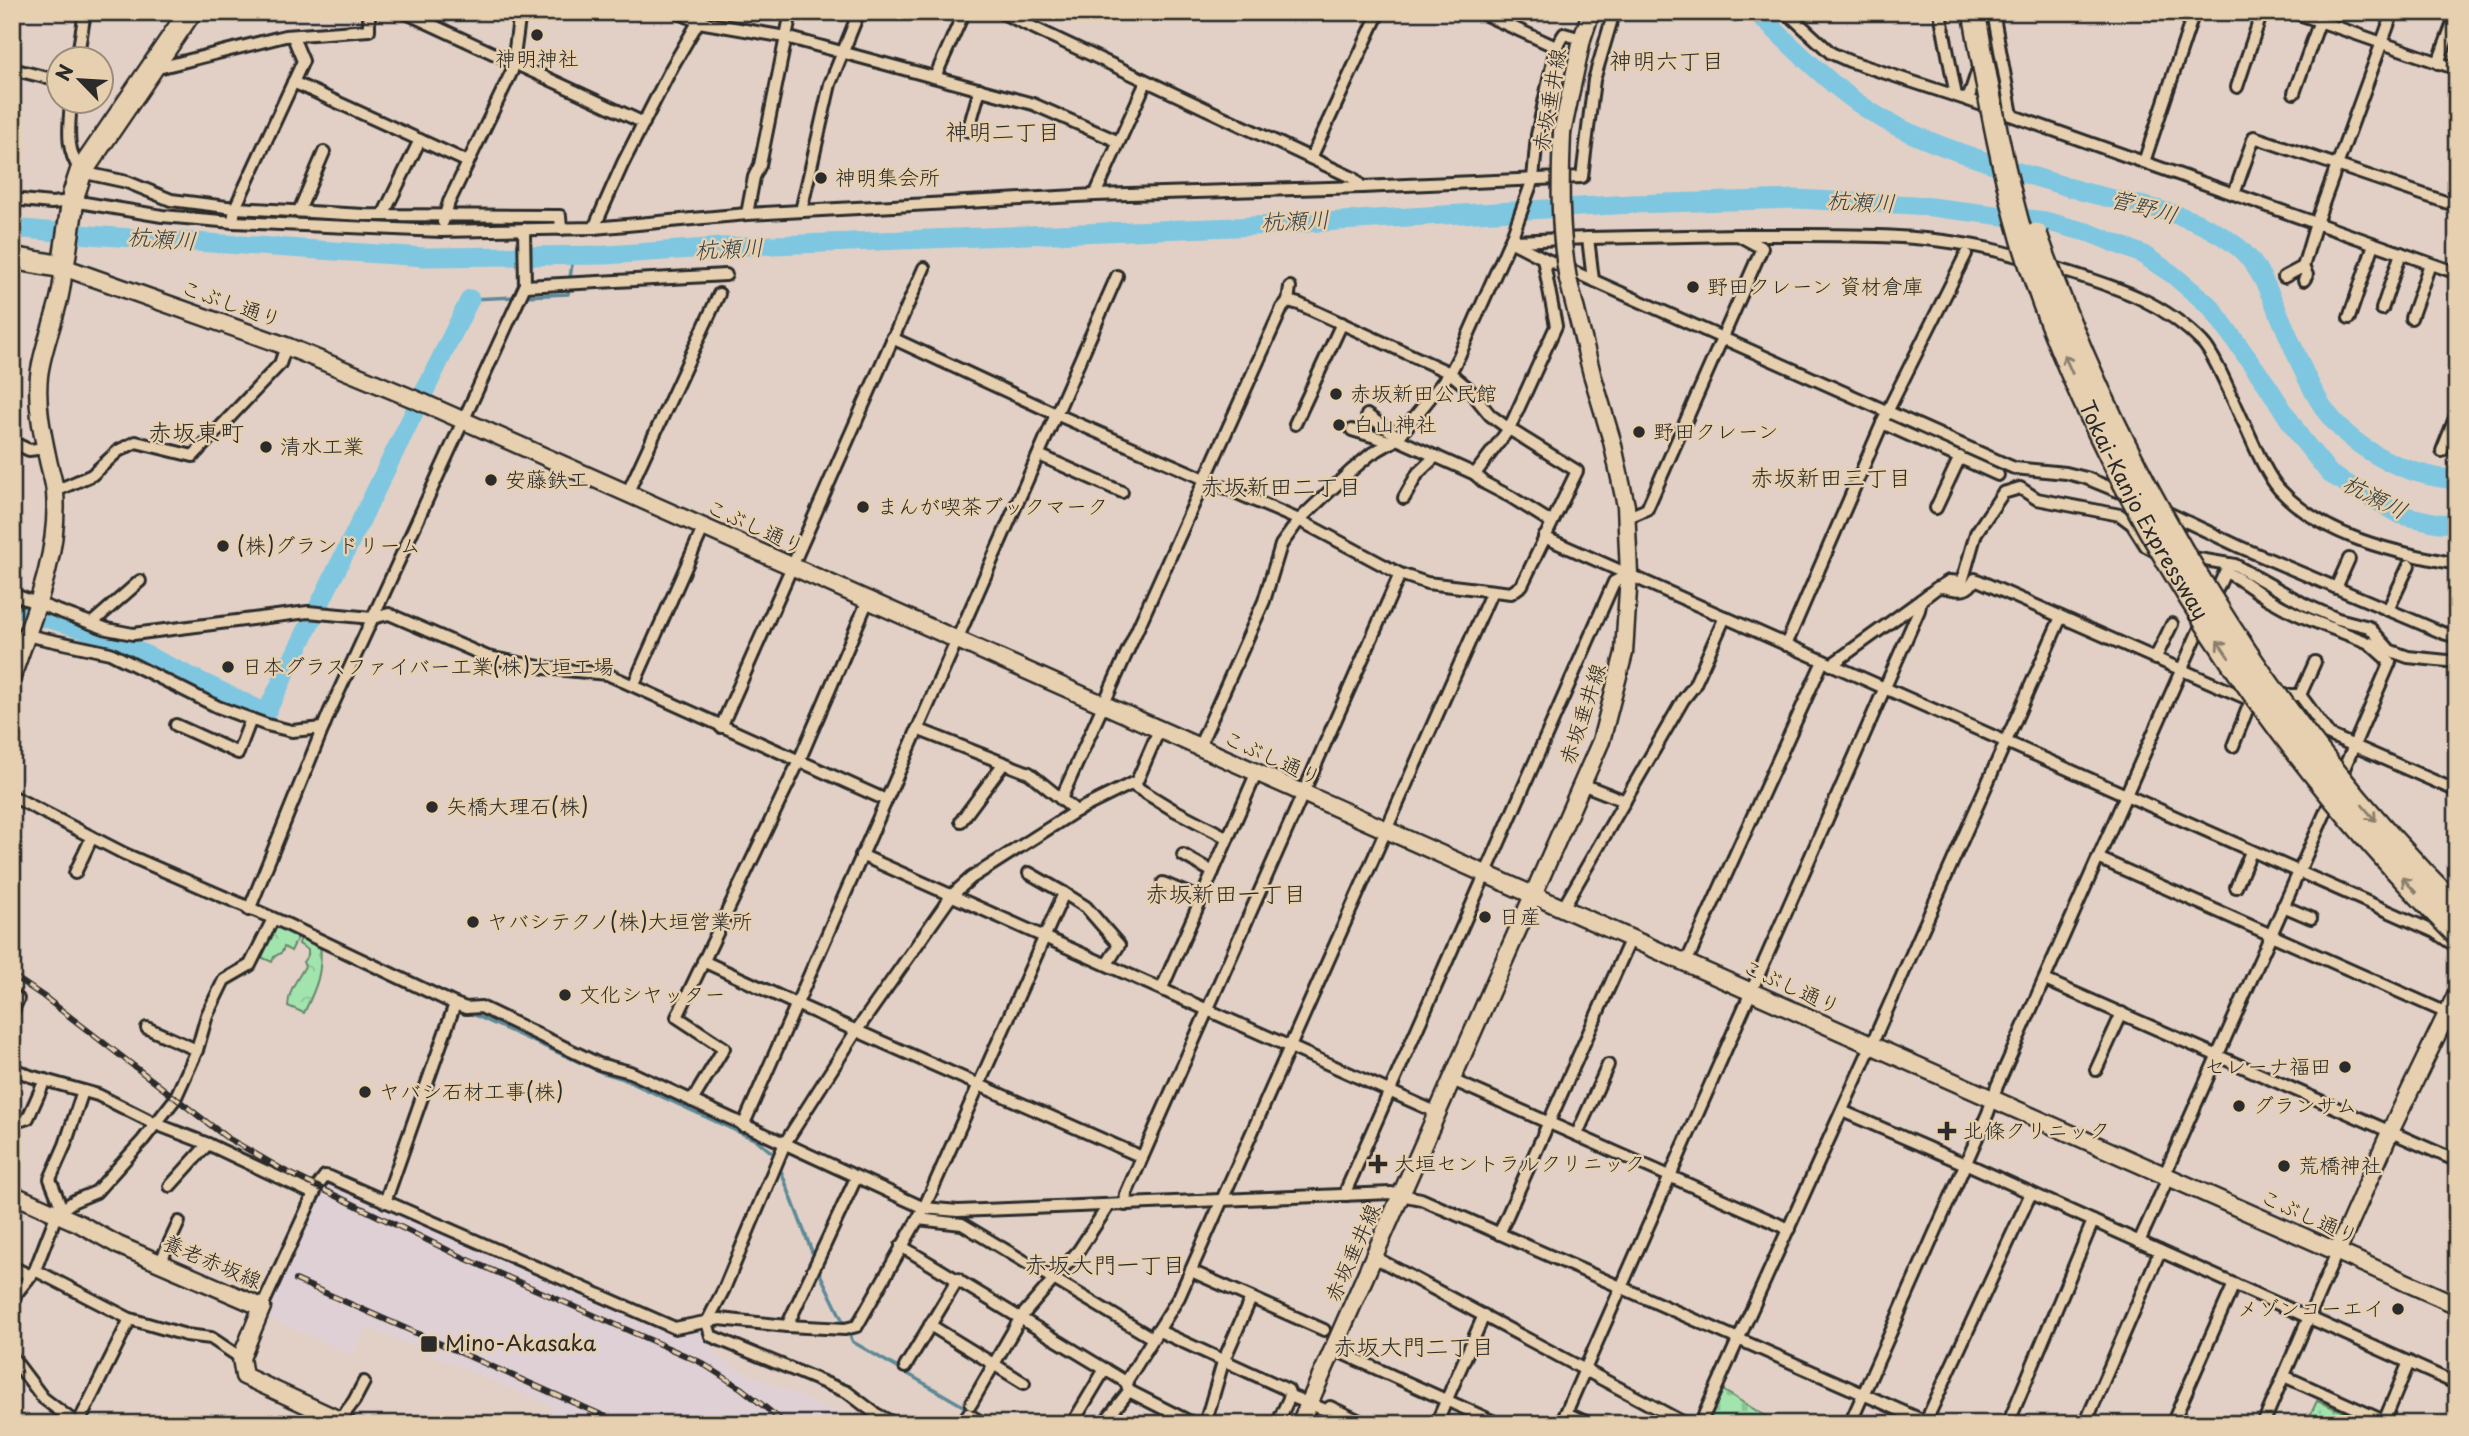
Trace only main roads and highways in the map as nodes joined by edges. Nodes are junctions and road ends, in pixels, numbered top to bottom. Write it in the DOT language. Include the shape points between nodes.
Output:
graph roads {
  1 [pos="190,12"];
  2 [pos="1987,14"];
  3 [pos="12,258"];
  4 [pos="2457,908"];
  5 [pos="2457,934"];
  1 -- 3 [label="highway" via="81,172 63,267"];
  2 -- 4 [label="highway, Tokai-Kanjo Expressway, one-way, bridge" via="2017,178 2053,281 2116,426 2162,515 2208,595 2318,752"];
  5 -- 2 [label="highway, Tokai-Kanjo Expressway, one-way, bridge" via="2364,835 2247,685 2196,608 2101,438 2065,357 2024,242 1996,128"];
}
